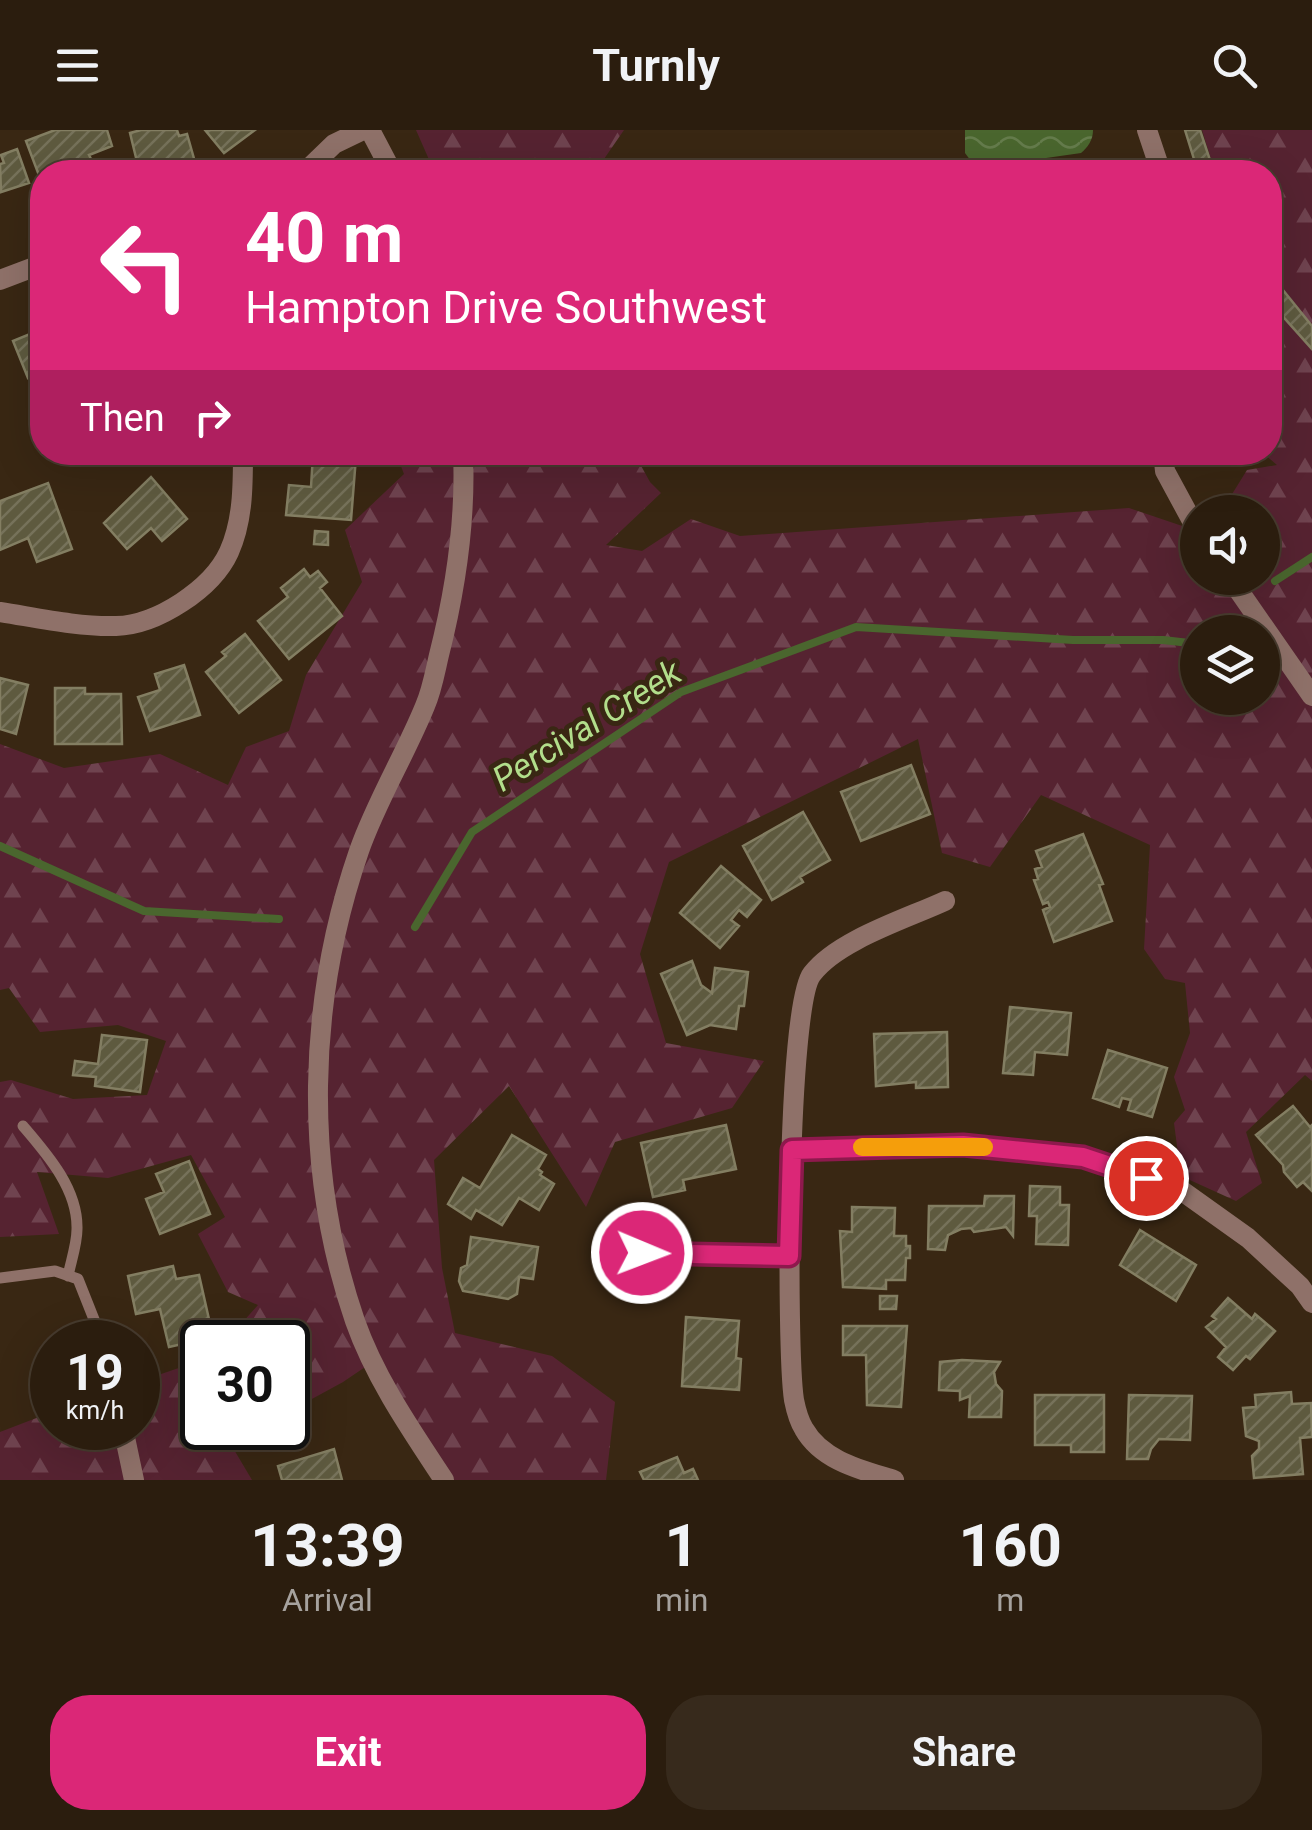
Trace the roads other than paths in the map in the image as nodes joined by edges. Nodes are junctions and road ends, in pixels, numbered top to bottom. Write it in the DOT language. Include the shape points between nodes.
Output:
graph roads {
  1 [pos="366,130"];
  2 [pos="1148,130"];
  3 [pos="317,160"];
  4 [pos="385,160"];
  5 [pos="1157,160"];
  6 [pos="30,269"];
  7 [pos="0,280"];
  8 [pos="243,465"];
  9 [pos="463,465"];
  10 [pos="1164,465"];
  11 [pos="1180,501"];
  12 [pos="1242,595"];
  13 [pos="0,612"];
  14 [pos="1312,696"];
  15 [pos="945,901"];
  16 [pos="23,1126"];
  17 [pos="792,1150"];
  18 [pos="606,1253"];
  19 [pos="789,1256"];
  20 [pos="68,1276"];
  21 [pos="0,1278"];
  22 [pos="1312,1304"];
  23 [pos="94,1320"];
  24 [pos="127,1450"];
  25 [pos="134,1480"];
  26 [pos="444,1480"];
  27 [pos="894,1480"];
  1 -- 3 [label="street"];
  1 -- 4 [label="street"];
  2 -- 5 [label="street"];
  6 -- 7 [label="street"];
  8 -- 13 [label="street" via="238,525 228,555 177,607 121,626"];
  9 -- 26 [label="street" via="450,609 427,702 359,850 323,1006 317,1066 322,1179 356,1323 394,1403"];
  10 -- 11 [label="street"];
  12 -- 14 [label="street"];
  15 -- 17 [label="street" via="832,954 809,977"];
  16 -- 20 [label="lane" via="74,1204 77,1230"];
  17 -- 19 [label="street"];
  17 -- 22 [label="street" via="963,1145 1083,1157 1178,1188 1248,1238"];
  18 -- 19 [label="street"];
  19 -- 27 [label="street" via="794,1400 801,1424 813,1444 849,1466"];
  20 -- 21 [label="lane"];
  20 -- 23 [label="lane" via="78,1278"];
  24 -- 25 [label="street"];
}
